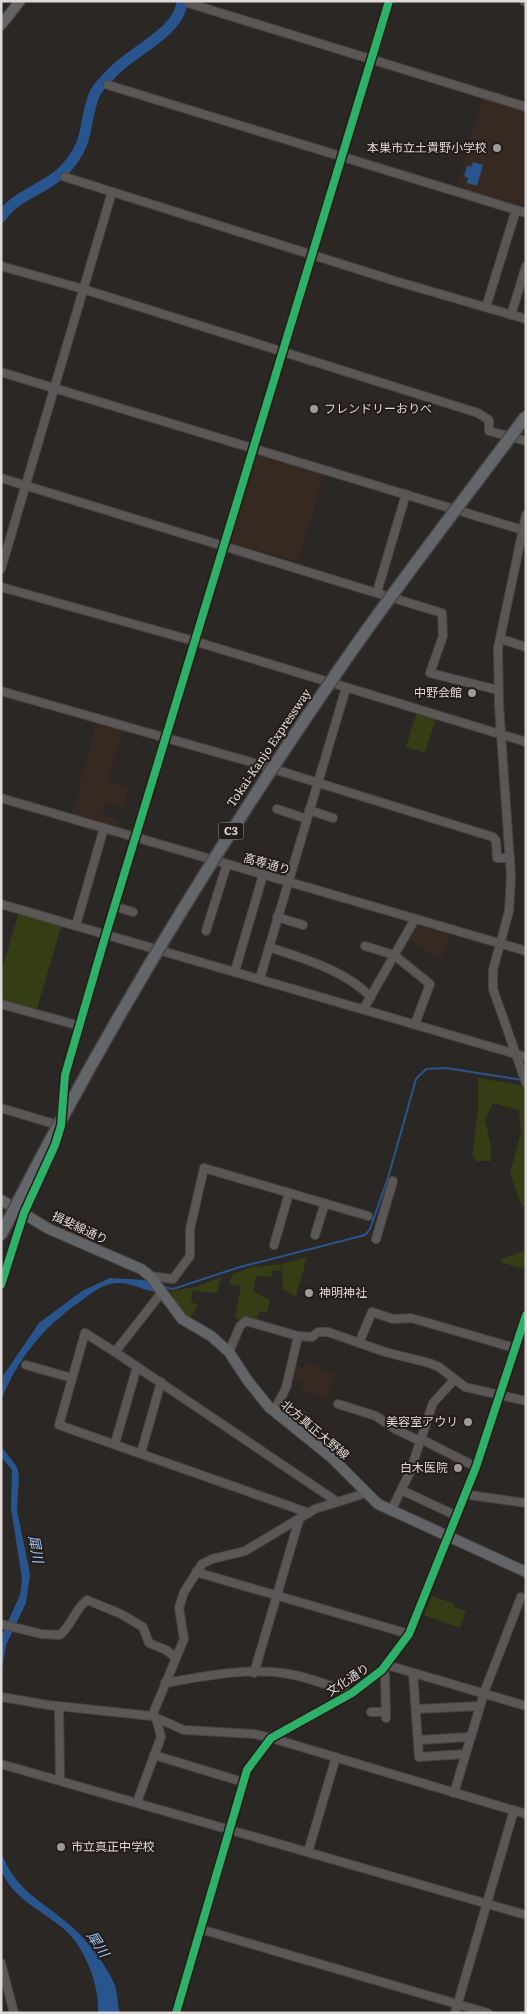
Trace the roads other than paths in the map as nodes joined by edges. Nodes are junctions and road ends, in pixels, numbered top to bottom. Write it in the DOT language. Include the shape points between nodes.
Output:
graph roads {
  1 [pos="20,1"];
  2 [pos="389,1"];
  3 [pos="188,3"];
  4 [pos="1,25"];
  5 [pos="372,60"];
  6 [pos="108,85"];
  7 [pos="526,107"];
  8 [pos="342,157"];
  9 [pos="65,177"];
  10 [pos="112,192"];
  11 [pos="516,210"];
  12 [pos="526,213"];
  13 [pos="312,254"];
  14 [pos="1,266"];
  15 [pos="526,266"];
  16 [pos="522,286"];
  17 [pos="83,289"];
  18 [pos="486,307"];
  19 [pos="511,315"];
  20 [pos="526,319"];
  21 [pos="283,351"];
  22 [pos="1,372"];
  23 [pos="54,388"];
  24 [pos="526,416"];
  25 [pos="526,420"];
  26 [pos="526,441"];
  27 [pos="252,447"];
  28 [pos="500,452"];
  29 [pos="1,478"];
  30 [pos="26,486"];
  31 [pos="406,494"];
  32 [pos="526,515"];
  33 [pos="524,531"];
  34 [pos="223,545"];
  35 [pos="4,550"];
  36 [pos="1,569"];
  37 [pos="1,587"];
  38 [pos="377,592"];
  39 [pos="501,639"];
  40 [pos="194,641"];
  41 [pos="526,647"];
  42 [pos="346,688"];
  43 [pos="498,690"];
  44 [pos="1,691"];
  45 [pos="500,734"];
  46 [pos="165,737"];
  47 [pos="526,742"];
  48 [pos="318,783"];
  49 [pos="1,798"];
  50 [pos="277,809"];
  51 [pos="309,810"];
  52 [pos="334,818"];
  53 [pos="307,819"];
  54 [pos="104,828"];
  55 [pos="135,837"];
  56 [pos="510,858"];
  57 [pos="227,864"];
  58 [pos="264,875"];
  59 [pos="287,882"];
  60 [pos="1,904"];
  61 [pos="114,906"];
  62 [pos="133,912"];
  63 [pos="277,917"];
  64 [pos="415,919"];
  65 [pos="76,925"];
  66 [pos="303,925"];
  67 [pos="206,931"];
  68 [pos="106,934"];
  69 [pos="501,944"];
  70 [pos="365,946"];
  71 [pos="269,947"];
  72 [pos="526,952"];
  73 [pos="394,956"];
  74 [pos="235,971"];
  75 [pos="260,978"];
  76 [pos="370,997"];
  77 [pos="1,1004"];
  78 [pos="364,1008"];
  79 [pos="415,1024"];
  80 [pos="80,1026"];
  81 [pos="515,1054"];
  82 [pos="526,1057"];
  83 [pos="526,1083"];
  84 [pos="1,1108"];
  85 [pos="60,1126"];
  86 [pos="393,1181"];
  87 [pos="289,1192"];
  88 [pos="1,1200"];
  89 [pos="325,1203"];
  90 [pos="24,1213"];
  91 [pos="368,1216"];
  92 [pos="1,1235"];
  93 [pos="315,1235"];
  94 [pos="376,1239"];
  95 [pos="274,1245"];
  96 [pos="150,1276"];
  97 [pos="1,1285"];
  98 [pos="162,1292"];
  99 [pos="526,1315"];
  100 [pos="298,1336"];
  101 [pos="359,1343"];
  102 [pos="515,1348"];
  103 [pos="115,1352"];
  104 [pos="229,1352"];
  105 [pos="26,1365"];
  106 [pos="137,1367"];
  107 [pos="72,1378"];
  108 [pos="454,1380"];
  109 [pos="161,1382"];
  110 [pos="500,1394"];
  111 [pos="526,1401"];
  112 [pos="338,1404"];
  113 [pos="274,1411"];
  114 [pos="421,1440"];
  115 [pos="115,1443"];
  116 [pos="141,1453"];
  117 [pos="476,1467"];
  118 [pos="401,1490"];
  119 [pos="466,1492"];
  120 [pos="366,1493"];
  121 [pos="336,1501"];
  122 [pos="526,1503"];
  123 [pos="391,1511"];
  124 [pos="309,1513"];
  125 [pos="457,1516"];
  126 [pos="299,1520"];
  127 [pos="448,1536"];
  128 [pos="196,1572"];
  129 [pos="526,1572"];
  130 [pos="277,1596"];
  131 [pos="521,1597"];
  132 [pos="517,1607"];
  133 [pos="526,1610"];
  134 [pos="1,1624"];
  135 [pos="409,1634"];
  136 [pos="175,1657"];
  137 [pos="385,1667"];
  138 [pos="254,1673"];
  139 [pos="413,1673"];
  140 [pos="165,1683"];
  141 [pos="352,1693"];
  142 [pos="484,1694"];
  143 [pos="1,1697"];
  144 [pos="59,1706"];
  145 [pos="480,1706"];
  146 [pos="526,1706"];
  147 [pos="416,1709"];
  148 [pos="371,1712"];
  149 [pos="154,1717"];
  150 [pos="470,1737"];
  151 [pos="272,1738"];
  152 [pos="418,1740"];
  153 [pos="465,1754"];
  154 [pos="154,1756"];
  155 [pos="336,1757"];
  156 [pos="1,1764"];
  157 [pos="60,1779"];
  158 [pos="243,1782"];
  159 [pos="454,1793"];
  160 [pos="137,1802"];
  161 [pos="514,1810"];
  162 [pos="526,1814"];
  163 [pos="229,1829"];
  164 [pos="308,1852"];
  165 [pos="487,1903"];
  166 [pos="526,1915"];
  167 [pos="200,1929"];
  168 [pos="1,1963"];
  169 [pos="5,1994"];
  170 [pos="458,2003"];
  171 [pos="14,2013"];
  172 [pos="176,2013"];
  173 [pos="455,2013"];
  174 [pos="488,2013"];
  1 -- 4 [label="main road"];
  2 -- 5 [label="street"];
  3 -- 5 [label="street"];
  5 -- 7 [label="street"];
  5 -- 8 [label="street"];
  6 -- 8 [label="street"];
  8 -- 11 [label="street"];
  8 -- 13 [label="street"];
  9 -- 10 [label="street"];
  10 -- 13 [label="street"];
  10 -- 17 [label="street"];
  11 -- 12 [label="street"];
  11 -- 18 [label="street"];
  13 -- 18 [label="street"];
  13 -- 21 [label="street"];
  14 -- 17 [label="street"];
  15 -- 16 [label="street"];
  16 -- 19 [label="street"];
  17 -- 21 [label="street"];
  17 -- 23 [label="street"];
  18 -- 19 [label="street"];
  19 -- 20 [label="street"];
  21 -- 26 [label="street" via="478,413 489,420 489,431"];
  21 -- 27 [label="street"];
  22 -- 23 [label="street"];
  23 -- 27 [label="street"];
  23 -- 30 [label="street"];
  24 -- 28 [label="highway, Tokai-Kanjo Expressway / C3, bridge"];
  25 -- 28 [label="highway, Tokai-Kanjo Expressway / C3, bridge"];
  27 -- 31 [label="street"];
  27 -- 34 [label="street"];
  28 -- 92 [label="highway, Tokai-Kanjo Expressway / C3, bridge" via="341,666 235,825 139,981"];
  29 -- 30 [label="street"];
  30 -- 34 [label="street"];
  30 -- 35 [label="street"];
  31 -- 33 [label="street"];
  31 -- 38 [label="street"];
  32 -- 33 [label="street"];
  33 -- 39 [label="street"];
  34 -- 38 [label="street"];
  34 -- 40 [label="street"];
  35 -- 36 [label="street"];
  37 -- 40 [label="street"];
  38 -- 43 [label="street" via="442,613 442,636 430,673"];
  39 -- 41 [label="street"];
  39 -- 43 [label="street"];
  40 -- 42 [label="street"];
  40 -- 46 [label="street"];
  42 -- 45 [label="street"];
  42 -- 48 [label="street"];
  43 -- 45 [label="street"];
  44 -- 46 [label="street"];
  45 -- 47 [label="street"];
  45 -- 56 [label="street"];
  46 -- 48 [label="street"];
  46 -- 55 [label="street"];
  48 -- 51 [label="street"];
  48 -- 56 [label="street" via="493,837 497,858"];
  49 -- 54 [label="street, 高専通り"];
  50 -- 53 [label="street"];
  51 -- 52 [label="street"];
  51 -- 53 [label="street"];
  53 -- 59 [label="street"];
  54 -- 55 [label="street, 高専通り"];
  54 -- 65 [label="street"];
  55 -- 57 [label="street, 高専通り"];
  55 -- 61 [label="street"];
  56 -- 69 [label="street" via="509,911"];
  57 -- 58 [label="street, 高専通り"];
  57 -- 67 [label="street"];
  58 -- 59 [label="street, 高専通り"];
  58 -- 74 [label="street"];
  59 -- 63 [label="street"];
  59 -- 64 [label="street, 高専通り"];
  60 -- 65 [label="street"];
  61 -- 62 [label="street"];
  61 -- 68 [label="street"];
  63 -- 66 [label="street"];
  63 -- 71 [label="street"];
  64 -- 69 [label="street, 高専通り"];
  64 -- 73 [label="street"];
  65 -- 68 [label="street"];
  68 -- 74 [label="street"];
  68 -- 80 [label="street"];
  69 -- 72 [label="street, 高専通り"];
  69 -- 81 [label="street" via="493,970 493,989"];
  70 -- 73 [label="street"];
  71 -- 75 [label="street"];
  71 -- 76 [label="street" via="318,964 362,988"];
  73 -- 76 [label="street"];
  73 -- 79 [label="street" via="430,984"];
  74 -- 75 [label="street"];
  75 -- 78 [label="street"];
  76 -- 78 [label="street"];
  77 -- 80 [label="street"];
  78 -- 79 [label="street"];
  79 -- 81 [label="street"];
  80 -- 85 [label="street" via="65,1075"];
  81 -- 82 [label="street"];
  81 -- 83 [label="street"];
  84 -- 85 [label="street"];
  85 -- 90 [label="street" via="51,1155"];
  86 -- 94 [label="street"];
  87 -- 89 [label="street"];
  87 -- 95 [label="street"];
  87 -- 96 [label="street" via="204,1168 190,1229 190,1256 173,1279"];
  88 -- 90 [label="main road, 揖斐線通り"];
  89 -- 91 [label="street"];
  89 -- 93 [label="street"];
  90 -- 96 [label="main road, 揖斐線通り" via="49,1229 141,1269"];
  90 -- 97 [label="street"];
  96 -- 98 [label="main road, 北方真正大野線"];
  98 -- 103 [label="street"];
  98 -- 104 [label="main road, 北方真正大野線" via="182,1319"];
  99 -- 102 [label="street, 文化通り"];
  100 -- 101 [label="street" via="312,1337 318,1332 328,1332"];
  100 -- 104 [label="street" via="246,1321 240,1326"];
  100 -- 113 [label="street" via="286,1388"];
  101 -- 102 [label="street" via="372,1312 393,1319 411,1318"];
  101 -- 108 [label="street" via="429,1362"];
  102 -- 110 [label="street, 文化通り"];
  103 -- 106 [label="street"];
  103 -- 107 [label="street" via="85,1333"];
  104 -- 113 [label="main road, 北方真正大野線"];
  105 -- 107 [label="street"];
  106 -- 109 [label="street"];
  106 -- 115 [label="street"];
  107 -- 115 [label="street" via="59,1425"];
  108 -- 110 [label="street" via="466,1387"];
  108 -- 114 [label="street" via="433,1403"];
  109 -- 116 [label="street"];
  109 -- 121 [label="street"];
  110 -- 111 [label="street"];
  110 -- 117 [label="street, 文化通り"];
  112 -- 114 [label="street" via="376,1416 395,1429"];
  113 -- 120 [label="main road, 北方真正大野線" via="331,1457"];
  114 -- 117 [label="street"];
  114 -- 118 [label="street"];
  115 -- 116 [label="street"];
  116 -- 124 [label="street"];
  117 -- 119 [label="street, 文化通り"];
  118 -- 123 [label="street"];
  118 -- 125 [label="street"];
  119 -- 122 [label="street"];
  119 -- 125 [label="street, 文化通り"];
  120 -- 121 [label="street"];
  120 -- 123 [label="main road, 北方真正大野線"];
  121 -- 124 [label="street"];
  123 -- 127 [label="main road, 北方真正大野線"];
  124 -- 126 [label="street"];
  125 -- 127 [label="street, 文化通り"];
  126 -- 128 [label="street" via="245,1551 202,1564"];
  126 -- 130 [label="street"];
  127 -- 129 [label="main road, 北方真正大野線"];
  127 -- 135 [label="street, 文化通り"];
  128 -- 130 [label="street"];
  128 -- 136 [label="street" via="179,1608 184,1639"];
  130 -- 135 [label="street"];
  130 -- 138 [label="street"];
  131 -- 132 [label="street"];
  132 -- 133 [label="street"];
  132 -- 142 [label="street"];
  134 -- 136 [label="street" via="60,1635 87,1600 143,1627 149,1643"];
  135 -- 137 [label="street, 文化通り"];
  136 -- 140 [label="street"];
  137 -- 139 [label="street"];
  137 -- 141 [label="street, 文化通り"];
  137 -- 148 [label="street" via="386,1715"];
  138 -- 140 [label="street" via="217,1673"];
  138 -- 141 [label="street" via="294,1675"];
  139 -- 142 [label="street"];
  139 -- 147 [label="street"];
  140 -- 149 [label="street"];
  141 -- 151 [label="street, 文化通り"];
  142 -- 145 [label="street"];
  142 -- 146 [label="street"];
  143 -- 144 [label="street"];
  144 -- 149 [label="street"];
  144 -- 157 [label="street"];
  145 -- 147 [label="street"];
  145 -- 150 [label="street"];
  147 -- 152 [label="street"];
  149 -- 151 [label="street" via="184,1730"];
  149 -- 154 [label="street" via="161,1737"];
  150 -- 152 [label="street"];
  150 -- 153 [label="street"];
  151 -- 155 [label="street"];
  151 -- 158 [label="street, 文化通り" via="247,1770"];
  152 -- 153 [label="street" via="419,1757"];
  153 -- 159 [label="street"];
  154 -- 158 [label="street"];
  154 -- 160 [label="street"];
  155 -- 159 [label="street"];
  155 -- 164 [label="street"];
  156 -- 157 [label="street"];
  157 -- 160 [label="street"];
  158 -- 163 [label="street, 文化通り"];
  159 -- 161 [label="street"];
  160 -- 163 [label="street"];
  161 -- 162 [label="street"];
  161 -- 165 [label="street"];
  163 -- 164 [label="street"];
  163 -- 167 [label="street, 文化通り"];
  164 -- 165 [label="street"];
  165 -- 166 [label="street"];
  165 -- 170 [label="street"];
  167 -- 170 [label="street"];
  167 -- 172 [label="street, 文化通り"];
  168 -- 169 [label="street"];
  169 -- 171 [label="street"];
  170 -- 173 [label="street"];
  170 -- 174 [label="street"];
}
